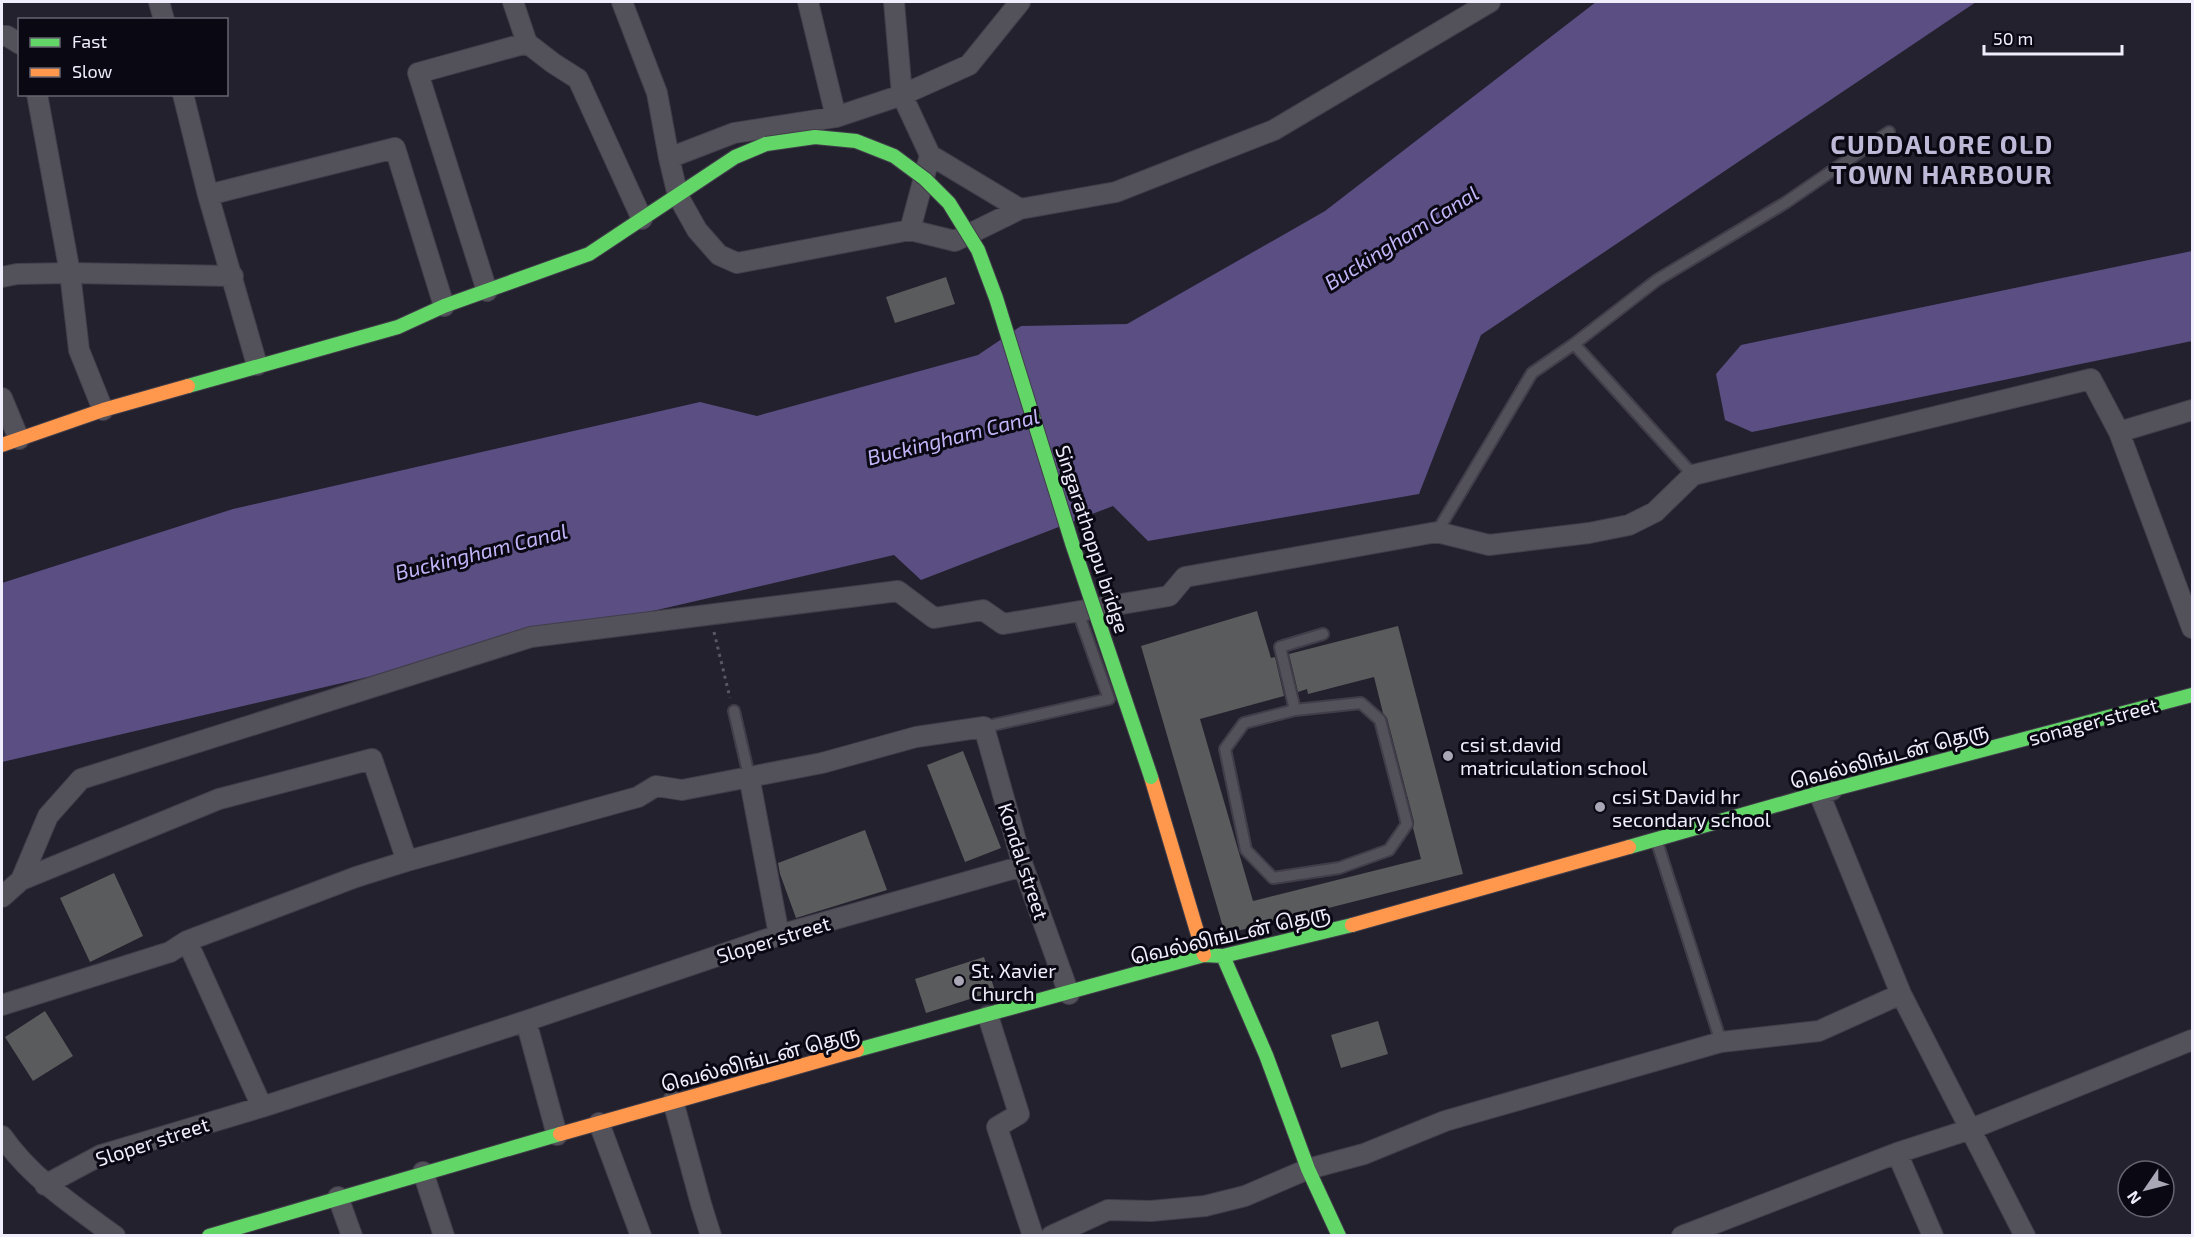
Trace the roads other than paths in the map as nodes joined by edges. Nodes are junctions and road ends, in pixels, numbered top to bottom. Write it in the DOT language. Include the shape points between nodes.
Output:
graph roads {
  1 [pos="159,2"];
  2 [pos="513,2"];
  3 [pos="622,2"];
  4 [pos="808,2"];
  5 [pos="894,2"];
  6 [pos="1020,2"];
  7 [pos="1490,2"];
  8 [pos="163,18"];
  9 [pos="2,36"];
  10 [pos="18,43"];
  11 [pos="527,43"];
  12 [pos="902,95"];
  13 [pos="37,96"];
  14 [pos="183,96"];
  15 [pos="836,117"];
  16 [pos="1889,132"];
  17 [pos="930,155"];
  18 [pos="669,158"];
  19 [pos="208,195"];
  20 [pos="678,196"];
  21 [pos="1020,208"];
  22 [pos="642,219"];
  23 [pos="910,230"];
  24 [pos="70,273"];
  25 [pos="233,276"];
  26 [pos="2,277"];
  27 [pos="487,291"];
  28 [pos="444,306"];
  29 [pos="1574,344"];
  30 [pos="257,365"];
  31 [pos="2,398"];
  32 [pos="103,410"];
  33 [pos="2193,410"];
  34 [pos="2120,432"];
  35 [pos="10,442"];
  36 [pos="1694,475"];
  37 [pos="1437,532"];
  38 [pos="1078,612"];
  39 [pos="2193,628"];
  40 [pos="1323,634"];
  41 [pos="2193,695"];
  42 [pos="1294,710"];
  43 [pos="734,711"];
  44 [pos="984,727"];
  45 [pos="749,776"];
  46 [pos="1819,793"];
  47 [pos="1656,839"];
  48 [pos="408,861"];
  49 [pos="1023,866"];
  50 [pos="21,880"];
  51 [pos="2,897"];
  52 [pos="779,935"];
  53 [pos="187,940"];
  54 [pos="1204,955"];
  55 [pos="1223,956"];
  56 [pos="1069,994"];
  57 [pos="1901,994"];
  58 [pos="2,1005"];
  59 [pos="988,1016"];
  60 [pos="526,1021"];
  61 [pos="2193,1040"];
  62 [pos="1720,1042"];
  63 [pos="674,1101"];
  64 [pos="262,1107"];
  65 [pos="599,1124"];
  66 [pos="1971,1128"];
  67 [pos="556,1134"];
  68 [pos="2,1136"];
  69 [pos="1897,1153"];
  70 [pos="1308,1169"];
  71 [pos="423,1172"];
  72 [pos="45,1185"];
  73 [pos="338,1197"];
  74 [pos="1723,1228"];
  75 [pos="255,1229"];
  76 [pos="115,1236"];
  77 [pos="209,1236"];
  78 [pos="352,1236"];
  79 [pos="444,1236"];
  80 [pos="641,1236"];
  81 [pos="711,1236"];
  82 [pos="1034,1236"];
  83 [pos="1052,1236"];
  84 [pos="1339,1236"];
  85 [pos="1682,1236"];
  86 [pos="1933,1236"];
  87 [pos="2025,1236"];
  1 -- 8 [label="street"];
  2 -- 11 [label="street"];
  3 -- 18 [label="street" via="657,93"];
  4 -- 15 [label="street"];
  5 -- 12 [label="street"];
  6 -- 12 [label="street" via="969,65"];
  7 -- 21 [label="street" via="1274,130 1116,192"];
  9 -- 10 [label="street"];
  11 -- 22 [label="street" via="578,79"];
  11 -- 27 [label="street" via="418,73"];
  12 -- 15 [label="street"];
  12 -- 17 [label="street"];
  13 -- 24 [label="street"];
  14 -- 19 [label="street"];
  15 -- 18 [label="street" via="734,133"];
  16 -- 29 [label="lane" via="1785,203 1657,280"];
  17 -- 21 [label="street"];
  17 -- 23 [label="street"];
  18 -- 20 [label="street"];
  19 -- 25 [label="street"];
  19 -- 28 [label="street" via="395,148"];
  20 -- 22 [label="main road, Singarathoppu bridge"];
  20 -- 23 [label="street" via="697,230 719,255 737,263"];
  20 -- 54 [label="main road, Singarathoppu bridge, bridge" via="735,157 766,144 815,137 856,141 894,156 949,203 978,250 996,298"];
  21 -- 23 [label="street" via="955,241"];
  22 -- 27 [label="main road, Singarathoppu bridge" via="589,254"];
  24 -- 25 [label="street"];
  24 -- 26 [label="street"];
  24 -- 32 [label="street" via="80,350"];
  25 -- 30 [label="street"];
  27 -- 28 [label="main road, Singarathoppu bridge"];
  28 -- 30 [label="main road, Singarathoppu bridge" via="398,327"];
  29 -- 36 [label="lane"];
  29 -- 37 [label="lane" via="1532,373"];
  30 -- 32 [label="main road, Singarathoppu bridge"];
  31 -- 35 [label="street"];
  32 -- 35 [label="main road, Singarathoppu bridge"];
  33 -- 34 [label="street"];
  34 -- 36 [label="street" via="2091,379"];
  34 -- 39 [label="street"];
  36 -- 37 [label="street" via="1655,512 1629,525 1490,545"];
  37 -- 38 [label="street" via="1185,577 1169,596"];
  38 -- 44 [label="lane" via="1109,699"];
  38 -- 50 [label="street" via="1002,624 982,610 934,618 898,591 531,637 81,779 48,816"];
  40 -- 42 [label="lane" via="1280,647"];
  41 -- 46 [label="street, sonager street"];
  42 -- 42 [label="lane" via="1244,723 1225,749 1246,850 1274,878 1339,868 1389,850 1407,824 1380,720 1361,703"];
  43 -- 45 [label="lane"];
  44 -- 45 [label="street" via="916,737 822,763"];
  44 -- 49 [label="street, Kondal street"];
  45 -- 48 [label="street" via="682,790 656,786 638,797"];
  45 -- 52 [label="street"];
  46 -- 47 [label="main road, வெல்லிங்டன் தெரு"];
  46 -- 57 [label="street"];
  47 -- 55 [label="main road, வெல்லிங்டன் தெரு" via="1354,925"];
  47 -- 62 [label="lane"];
  48 -- 50 [label="street" via="372,759 219,799"];
  48 -- 53 [label="street"];
  49 -- 52 [label="street, Sloper street"];
  49 -- 56 [label="street, Kondal street"];
  50 -- 51 [label="street"];
  52 -- 60 [label="street, Sloper street"];
  53 -- 58 [label="street" via="170,952"];
  53 -- 64 [label="street"];
  54 -- 55 [label="main road, வெல்லிங்டன் தெரு"];
  54 -- 56 [label="main road, வெல்லிங்டன் தெரு"];
  55 -- 70 [label="main road" via="1266,1055"];
  56 -- 59 [label="main road, வெல்லிங்டன் தெரு"];
  57 -- 62 [label="street" via="1819,1031"];
  57 -- 66 [label="street"];
  59 -- 63 [label="main road, வெல்லிங்டன் தெரு"];
  59 -- 82 [label="street" via="1019,1114 997,1128"];
  60 -- 64 [label="street, Sloper street"];
  60 -- 67 [label="street"];
  61 -- 66 [label="street"];
  62 -- 70 [label="street" via="1445,1121 1364,1154"];
  63 -- 65 [label="main road, வெல்லிங்டன் தெரு"];
  63 -- 81 [label="street"];
  64 -- 72 [label="street, Sloper street" via="101,1155"];
  65 -- 67 [label="main road, வெல்லிங்டன் தெரு"];
  65 -- 80 [label="street"];
  66 -- 69 [label="street"];
  66 -- 87 [label="street"];
  67 -- 71 [label="main road, வெல்லிங்டன் தெரு"];
  68 -- 72 [label="street"];
  69 -- 74 [label="street"];
  69 -- 86 [label="street"];
  70 -- 83 [label="street" via="1245,1196 1205,1206 1108,1210"];
  70 -- 84 [label="main road"];
  71 -- 73 [label="main road, வெல்லிங்டன் தெரு"];
  71 -- 79 [label="street"];
  72 -- 76 [label="street"];
  73 -- 75 [label="main road, வெல்லிங்டன் தெரு"];
  73 -- 78 [label="street"];
  74 -- 85 [label="street"];
  75 -- 77 [label="main road, வெல்லிங்டன் தெரு"];
}
